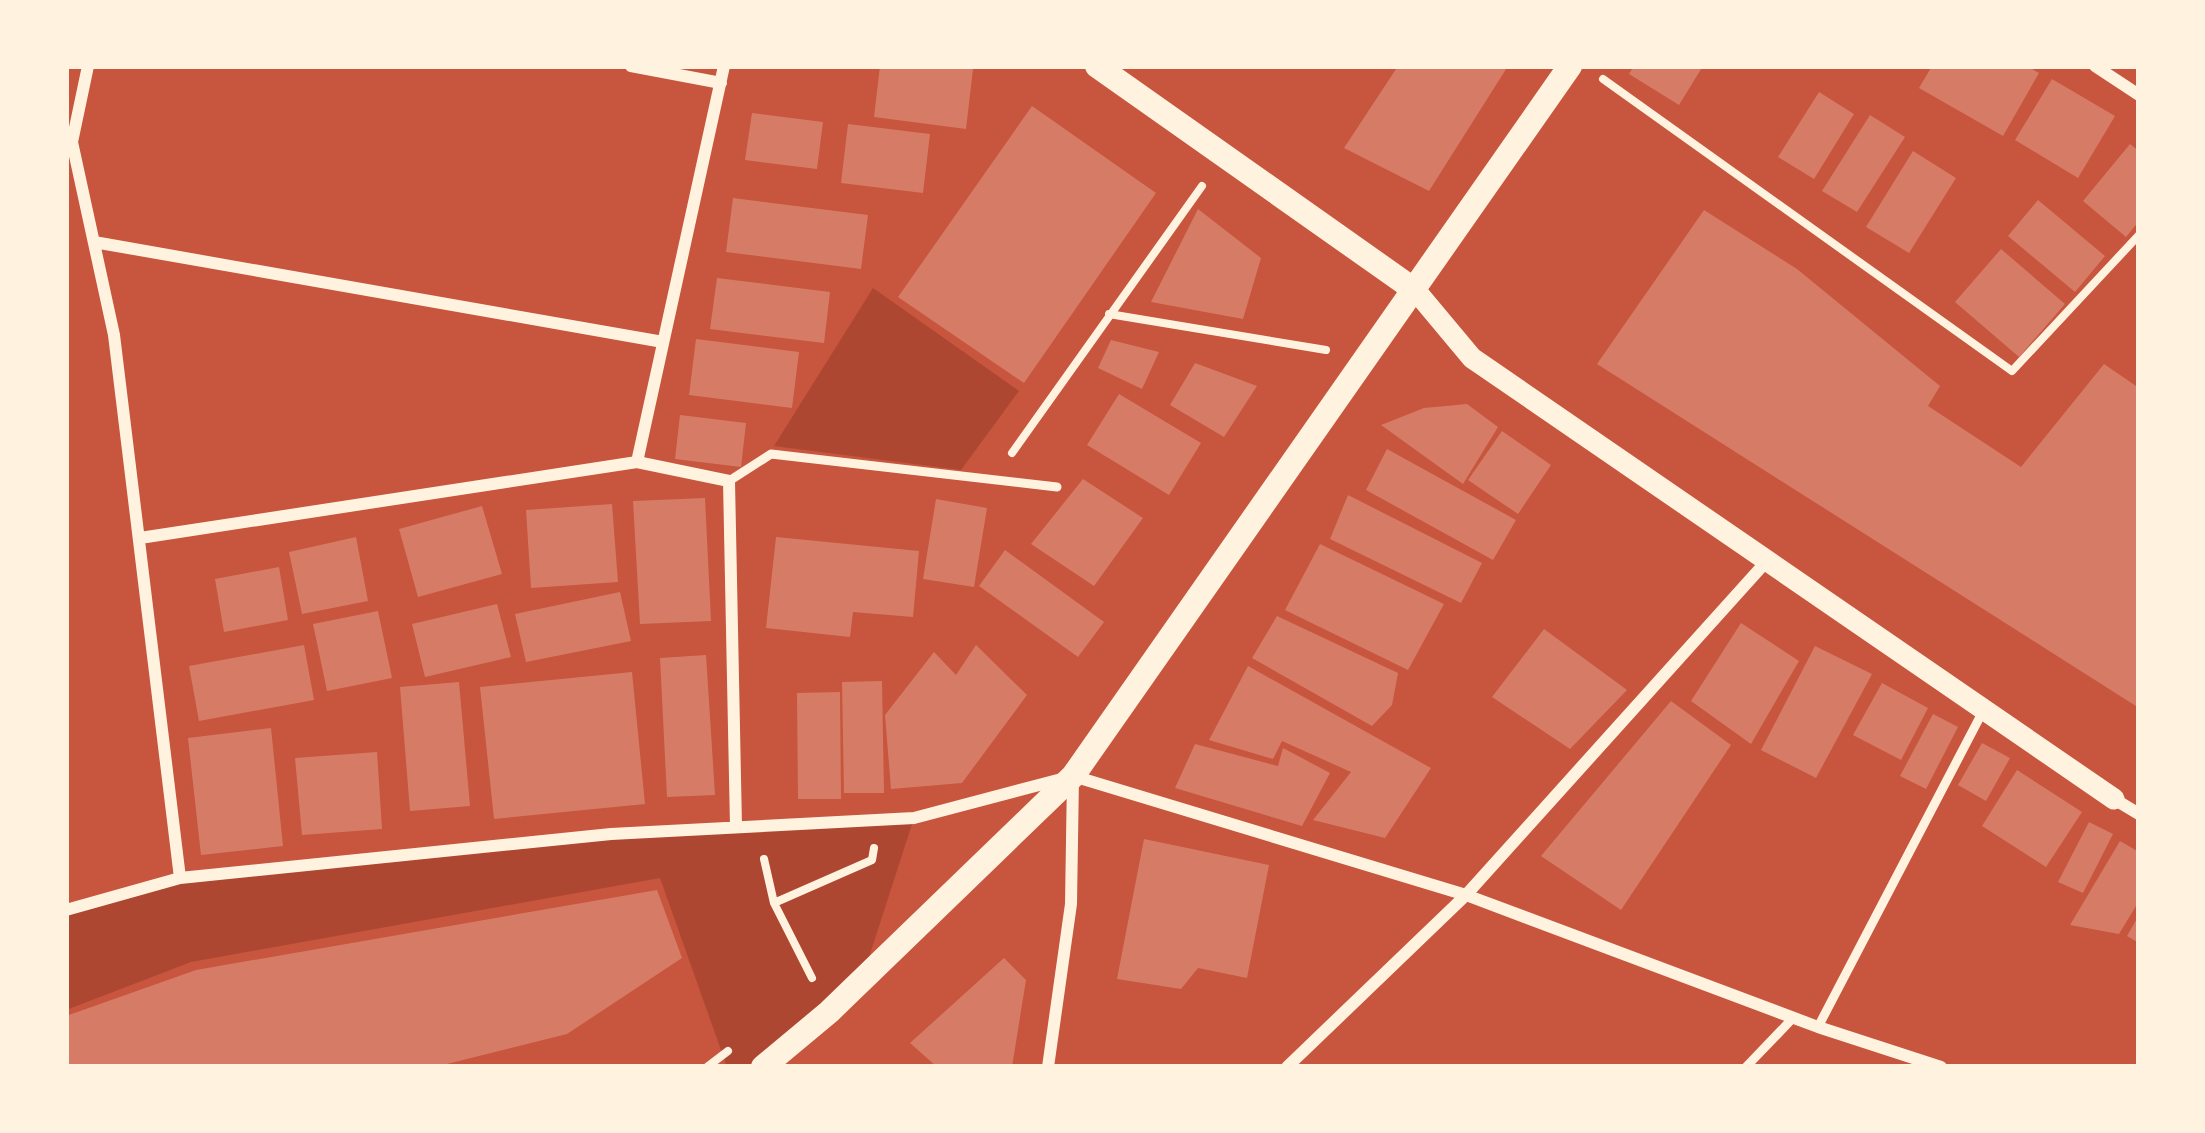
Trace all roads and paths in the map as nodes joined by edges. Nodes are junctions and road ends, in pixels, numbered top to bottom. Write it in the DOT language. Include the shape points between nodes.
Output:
graph roads {
  1 [pos="88,66"];
  2 [pos="631,66"];
  3 [pos="724,66"];
  4 [pos="1097,66"];
  5 [pos="1570,66"];
  6 [pos="1585,66"];
  7 [pos="2095,66"];
  8 [pos="721,82"];
  9 [pos="2139,95"];
  10 [pos="1224,156"];
  11 [pos="2139,235"];
  12 [pos="94,242"];
  13 [pos="1416,291"];
  14 [pos="1109,314"];
  15 [pos="663,342"];
  16 [pos="1362,356"];
  17 [pos="637,462"];
  18 [pos="994,479"];
  19 [pos="728,481"];
  20 [pos="1057,487"];
  21 [pos="140,538"];
  22 [pos="1766,562"];
  23 [pos="1986,706"];
  24 [pos="1073,776"];
  25 [pos="2114,799"];
  26 [pos="2139,814"];
  27 [pos="879,820"];
  28 [pos="736,827"];
  29 [pos="180,878"];
  30 [pos="1466,895"];
  31 [pos="774,903"];
  32 [pos="66,910"];
  33 [pos="829,1012"];
  34 [pos="1793,1018"];
  35 [pos="1818,1027"];
  36 [pos="763,1067"];
  37 [pos="1048,1067"];
  38 [pos="1287,1067"];
  39 [pos="1746,1067"];
  40 [pos="1941,1067"];
  1 -- 12 [label="street" via="72,142"];
  2 -- 8 [label="street"];
  3 -- 8 [label="street"];
  4 -- 10 [label="main road"];
  5 -- 13 [label="main road"];
  6 -- 11 [label="path" via="2012,371"];
  7 -- 9 [label="street"];
  8 -- 15 [label="street"];
  10 -- 13 [label="main road"];
  10 -- 14 [label="path"];
  12 -- 15 [label="street"];
  12 -- 21 [label="street"];
  13 -- 16 [label="main road"];
  13 -- 22 [label="street" via="1472,358"];
  14 -- 16 [label="path"];
  14 -- 18 [label="path"];
  15 -- 17 [label="street"];
  16 -- 24 [label="main road"];
  17 -- 19 [label="street"];
  17 -- 21 [label="street"];
  18 -- 19 [label="lane" via="770,454"];
  18 -- 20 [label="lane"];
  19 -- 28 [label="street"];
  21 -- 29 [label="street"];
  22 -- 23 [label="street"];
  22 -- 30 [label="street"];
  23 -- 25 [label="street"];
  23 -- 35 [label="lane"];
  24 -- 27 [label="street"];
  24 -- 30 [label="street"];
  24 -- 33 [label="main road"];
  24 -- 37 [label="street" via="1071,904"];
  25 -- 26 [label="street"];
  27 -- 28 [label="street"];
  27 -- 31 [label="path" via="872,860"];
  28 -- 29 [label="street"];
  28 -- 31 [label="path" via="764,854"];
  29 -- 32 [label="street"];
  30 -- 34 [label="street"];
  30 -- 38 [label="street"];
  31 -- 33 [label="path"];
  33 -- 36 [label="main road"];
  34 -- 35 [label="street"];
  34 -- 39 [label="lane"];
  35 -- 40 [label="street"];
}
